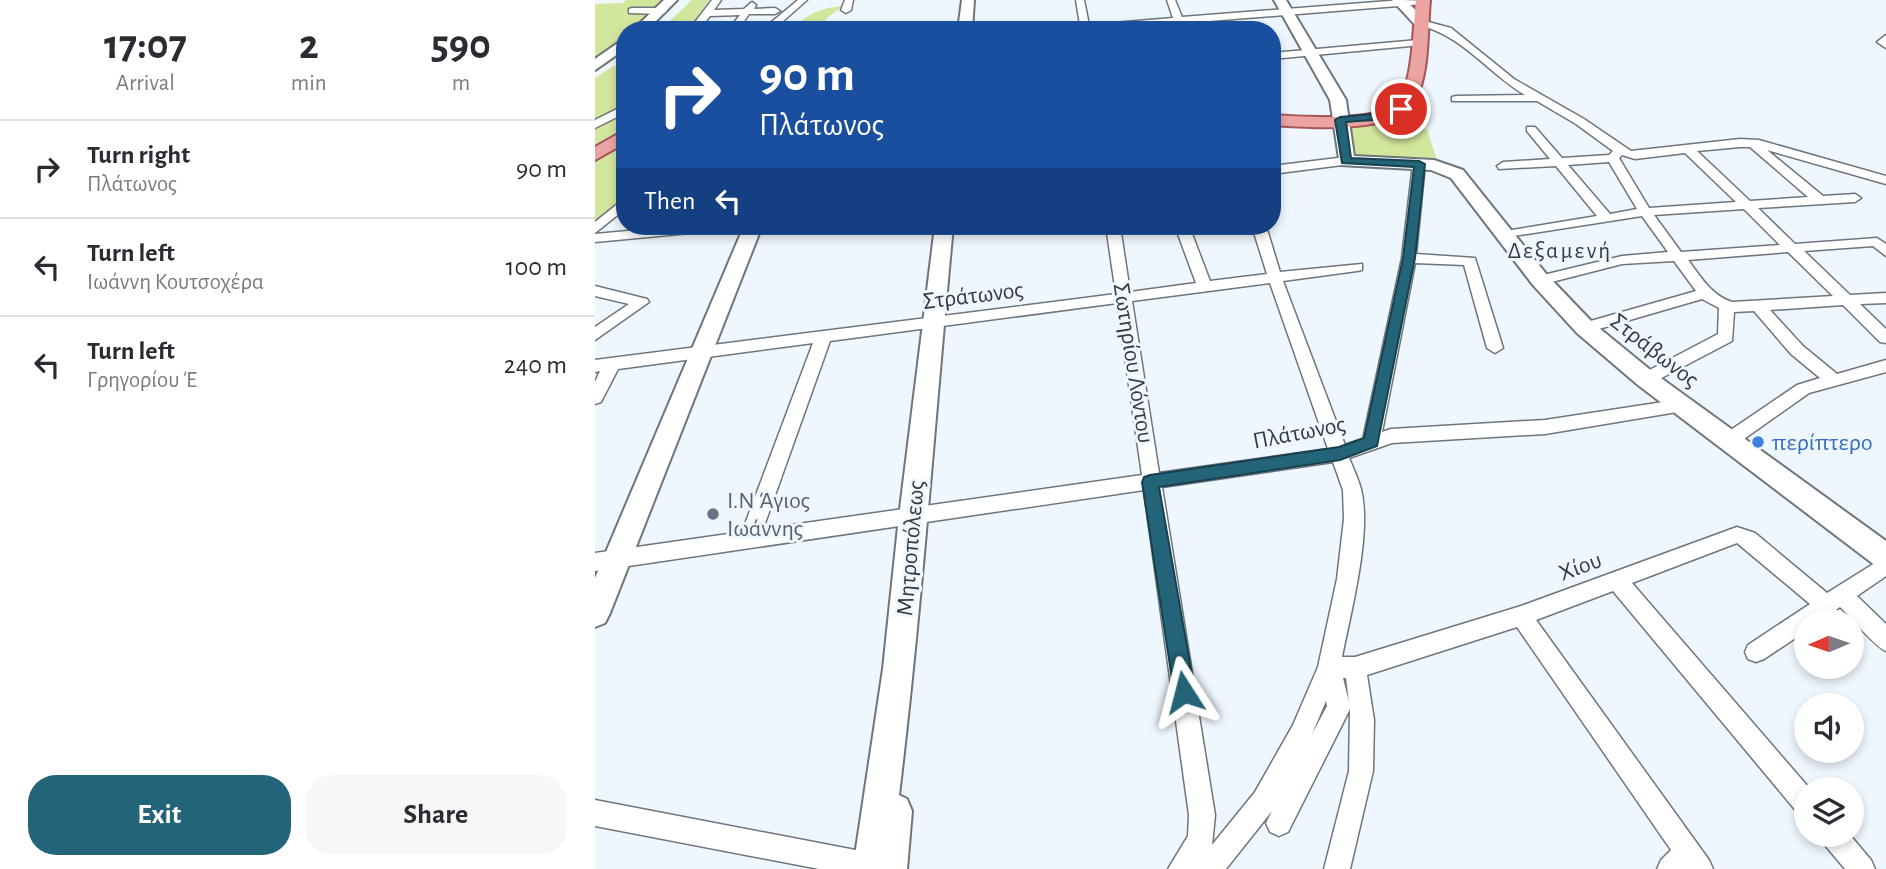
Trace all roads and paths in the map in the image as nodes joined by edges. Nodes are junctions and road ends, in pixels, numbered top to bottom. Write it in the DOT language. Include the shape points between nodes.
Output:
graph roads {
  1 [pos="717,0"];
  2 [pos="757,0"];
  3 [pos="803,0"];
  4 [pos="849,0"];
  5 [pos="968,0"];
  6 [pos="1080,0"];
  7 [pos="1171,0"];
  8 [pos="1399,1"];
  9 [pos="1423,1"];
  10 [pos="666,5"];
  11 [pos="1284,6"];
  12 [pos="846,10"];
  13 [pos="632,11"];
  14 [pos="775,11"];
  15 [pos="748,12"];
  16 [pos="706,13"];
  17 [pos="649,21"];
  18 [pos="700,21"];
  19 [pos="740,21"];
  20 [pos="778,21"];
  21 [pos="966,21"];
  22 [pos="1084,21"];
  23 [pos="1179,21"];
  24 [pos="1202,21"];
  25 [pos="1421,23"];
  26 [pos="1886,38"];
  27 [pos="1418,43"];
  28 [pos="1886,45"];
  29 [pos="616,49"];
  30 [pos="1310,53"];
  31 [pos="1281,55"];
  32 [pos="595,66"];
  33 [pos="1542,98"];
  34 [pos="1456,99"];
  35 [pos="616,113"];
  36 [pos="1281,118"];
  37 [pos="1340,120"];
  38 [pos="595,125"];
  39 [pos="1531,129"];
  40 [pos="616,141"];
  41 [pos="1752,143"];
  42 [pos="1687,148"];
  43 [pos="595,155"];
  44 [pos="1616,155"];
  45 [pos="1346,161"];
  46 [pos="1560,162"];
  47 [pos="1419,164"];
  48 [pos="1503,166"];
  49 [pos="1281,169"];
  50 [pos="1886,180"];
  51 [pos="1855,198"];
  52 [pos="1818,199"];
  53 [pos="1748,204"];
  54 [pos="616,210"];
  55 [pos="1645,212"];
  56 [pos="1607,218"];
  57 [pos="595,229"];
  58 [pos="618,235"];
  59 [pos="749,235"];
  60 [pos="944,235"];
  61 [pos="952,235"];
  62 [pos="1114,235"];
  63 [pos="1185,235"];
  64 [pos="1262,235"];
  65 [pos="1506,235"];
  66 [pos="595,237"];
  67 [pos="1882,247"];
  68 [pos="1793,249"];
  69 [pos="1678,257"];
  70 [pos="1409,258"];
  71 [pos="1357,267"];
  72 [pos="1275,278"];
  73 [pos="1540,280"];
  74 [pos="1205,288"];
  75 [pos="595,291"];
  76 [pos="1705,293"];
  77 [pos="1124,298"];
  78 [pos="1886,298"];
  79 [pos="1846,300"];
  80 [pos="1724,305"];
  81 [pos="1757,305"];
  82 [pos="939,323"];
  83 [pos="1585,328"];
  84 [pos="595,335"];
  85 [pos="823,338"];
  86 [pos="1886,338"];
  87 [pos="1495,348"];
  88 [pos="701,353"];
  89 [pos="613,364"];
  90 [pos="595,366"];
  91 [pos="1886,366"];
  92 [pos="1646,379"];
  93 [pos="1832,379"];
  94 [pos="595,398"];
  95 [pos="1683,405"];
  96 [pos="1371,441"];
  97 [pos="1728,441"];
  98 [pos="1340,454"];
  99 [pos="1150,482"];
  100 [pos="918,516"];
  101 [pos="750,538"];
  102 [pos="1886,557"];
  103 [pos="606,561"];
  104 [pos="1886,565"];
  105 [pos="1617,580"];
  106 [pos="1835,601"];
  107 [pos="595,613"];
  108 [pos="1521,616"];
  109 [pos="1886,641"];
  110 [pos="1756,652"];
  111 [pos="1329,667"];
  112 [pos="1355,668"];
  113 [pos="1794,789"];
  114 [pos="595,813"];
  115 [pos="1279,823"];
  116 [pos="1843,847"];
  117 [pos="1686,864"];
  118 [pos="877,868"];
  119 [pos="1181,869"];
  120 [pos="1210,869"];
  121 [pos="1337,869"];
  122 [pos="1862,869"];
  1 -- 16 [label="street"];
  2 -- 15 [label="street"];
  3 -- 20 [label="street"];
  4 -- 12 [label="street"];
  5 -- 21 [label="street"];
  6 -- 22 [label="street"];
  7 -- 23 [label="street"];
  8 -- 9 [label="street"];
  8 -- 11 [label="street"];
  8 -- 25 [label="street"];
  9 -- 25 [label="main road"];
  10 -- 13 [label="street"];
  10 -- 17 [label="street"];
  11 -- 24 [label="street"];
  11 -- 30 [label="street"];
  14 -- 15 [label="street"];
  15 -- 16 [label="street"];
  15 -- 19 [label="street"];
  16 -- 18 [label="street"];
  25 -- 27 [label="main road"];
  25 -- 33 [label="street" via="1455,34 1504,78"];
  26 -- 28 [label="street" via="1882,42"];
  27 -- 30 [label="street"];
  27 -- 37 [label="main road" via="1407,102 1401,109 1385,116"];
  29 -- 32 [label="street"];
  30 -- 31 [label="street"];
  30 -- 37 [label="street" via="1338,100"];
  33 -- 34 [label="street"];
  33 -- 44 [label="street" via="1593,130"];
  35 -- 38 [label="street"];
  36 -- 37 [label="main road"];
  37 -- 45 [label="street"];
  39 -- 46 [label="street"];
  40 -- 43 [label="main road"];
  41 -- 42 [label="street"];
  41 -- 50 [label="street"];
  41 -- 52 [label="street"];
  42 -- 44 [label="street"];
  42 -- 53 [label="street"];
  44 -- 46 [label="street"];
  44 -- 55 [label="street"];
  45 -- 47 [label="street, Στράβωνος"];
  45 -- 49 [label="street"];
  46 -- 48 [label="street"];
  46 -- 56 [label="street"];
  47 -- 65 [label="street, Στράβωνος" via="1442,166 1457,174"];
  47 -- 70 [label="street"];
  51 -- 52 [label="street"];
  52 -- 53 [label="street"];
  53 -- 55 [label="street"];
  53 -- 68 [label="street"];
  54 -- 57 [label="street"];
  55 -- 56 [label="street"];
  55 -- 69 [label="street"];
  56 -- 65 [label="street"];
  58 -- 66 [label="street"];
  59 -- 88 [label="street"];
  60 -- 82 [label="street, Μητροπόλεως"];
  61 -- 82 [label="street, Μητροπόλεως"];
  62 -- 77 [label="street, Σωτηρίου Λόντου"];
  63 -- 74 [label="street"];
  64 -- 72 [label="street"];
  65 -- 73 [label="street, Στράβωνος"];
  67 -- 68 [label="street"];
  68 -- 69 [label="street"];
  68 -- 79 [label="street"];
  69 -- 73 [label="street" via="1622,260"];
  69 -- 76 [label="street"];
  70 -- 87 [label="street" via="1470,261"];
  70 -- 96 [label="street"];
  71 -- 72 [label="street, Στράτωνος"];
  72 -- 74 [label="street, Στράτωνος"];
  72 -- 98 [label="street"];
  73 -- 83 [label="street, Στράβωνος"];
  74 -- 77 [label="street, Στράτωνος"];
  75 -- 84 [label="street" via="642,302"];
  76 -- 80 [label="street"];
  76 -- 83 [label="street"];
  77 -- 82 [label="street, Στράτωνος"];
  77 -- 99 [label="street, Σωτηρίου Λόντου"];
  78 -- 79 [label="street"];
  79 -- 81 [label="street"];
  79 -- 86 [label="street"];
  80 -- 81 [label="street"];
  80 -- 92 [label="street" via="1725,337"];
  81 -- 93 [label="street" via="1797,350"];
  82 -- 85 [label="street, Στράτωνος"];
  82 -- 100 [label="street, Μητροπόλεως"];
  83 -- 92 [label="street, Στράβωνος"];
  85 -- 88 [label="street, Στράτωνος"];
  85 -- 101 [label="street"];
  88 -- 89 [label="street, Στράτωνος"];
  88 -- 103 [label="street"];
  89 -- 90 [label="street, Στράτωνος"];
  89 -- 94 [label="street"];
  91 -- 93 [label="street"];
  92 -- 95 [label="street, Στράβωνος"];
  93 -- 97 [label="street" via="1803,389"];
  95 -- 96 [label="street, Πλάτωνος" via="1545,427"];
  95 -- 97 [label="street, Στράβωνος"];
  96 -- 98 [label="street, Πλάτωνος"];
  97 -- 102 [label="street, Στράβωνος"];
  98 -- 99 [label="street, Πλάτωνος"];
  98 -- 111 [label="street" via="1354,509 1345,592"];
  99 -- 100 [label="street, Πλάτωνος"];
  99 -- 119 [label="street, Σωτηρίου Λόντου" via="1202,815 1201,839"];
  100 -- 101 [label="street, Πλάτωνος"];
  100 -- 118 [label="street, Μητροπόλεως"];
  101 -- 103 [label="street, Πλάτωνος"];
  103 -- 107 [label="street"];
  104 -- 106 [label="street"];
  105 -- 106 [label="street, Χίου" via="1737,535"];
  105 -- 108 [label="street, Χίου"];
  105 -- 113 [label="street"];
  106 -- 109 [label="street" via="1872,623"];
  106 -- 110 [label="street"];
  108 -- 112 [label="street, Χίου"];
  108 -- 117 [label="street"];
  111 -- 112 [label="street, Χίου"];
  111 -- 115 [label="street" via="1339,707"];
  111 -- 120 [label="street" via="1264,801"];
  112 -- 121 [label="street" via="1364,732 1361,770"];
  114 -- 118 [label="street"];
  116 -- 122 [label="street"];
}
